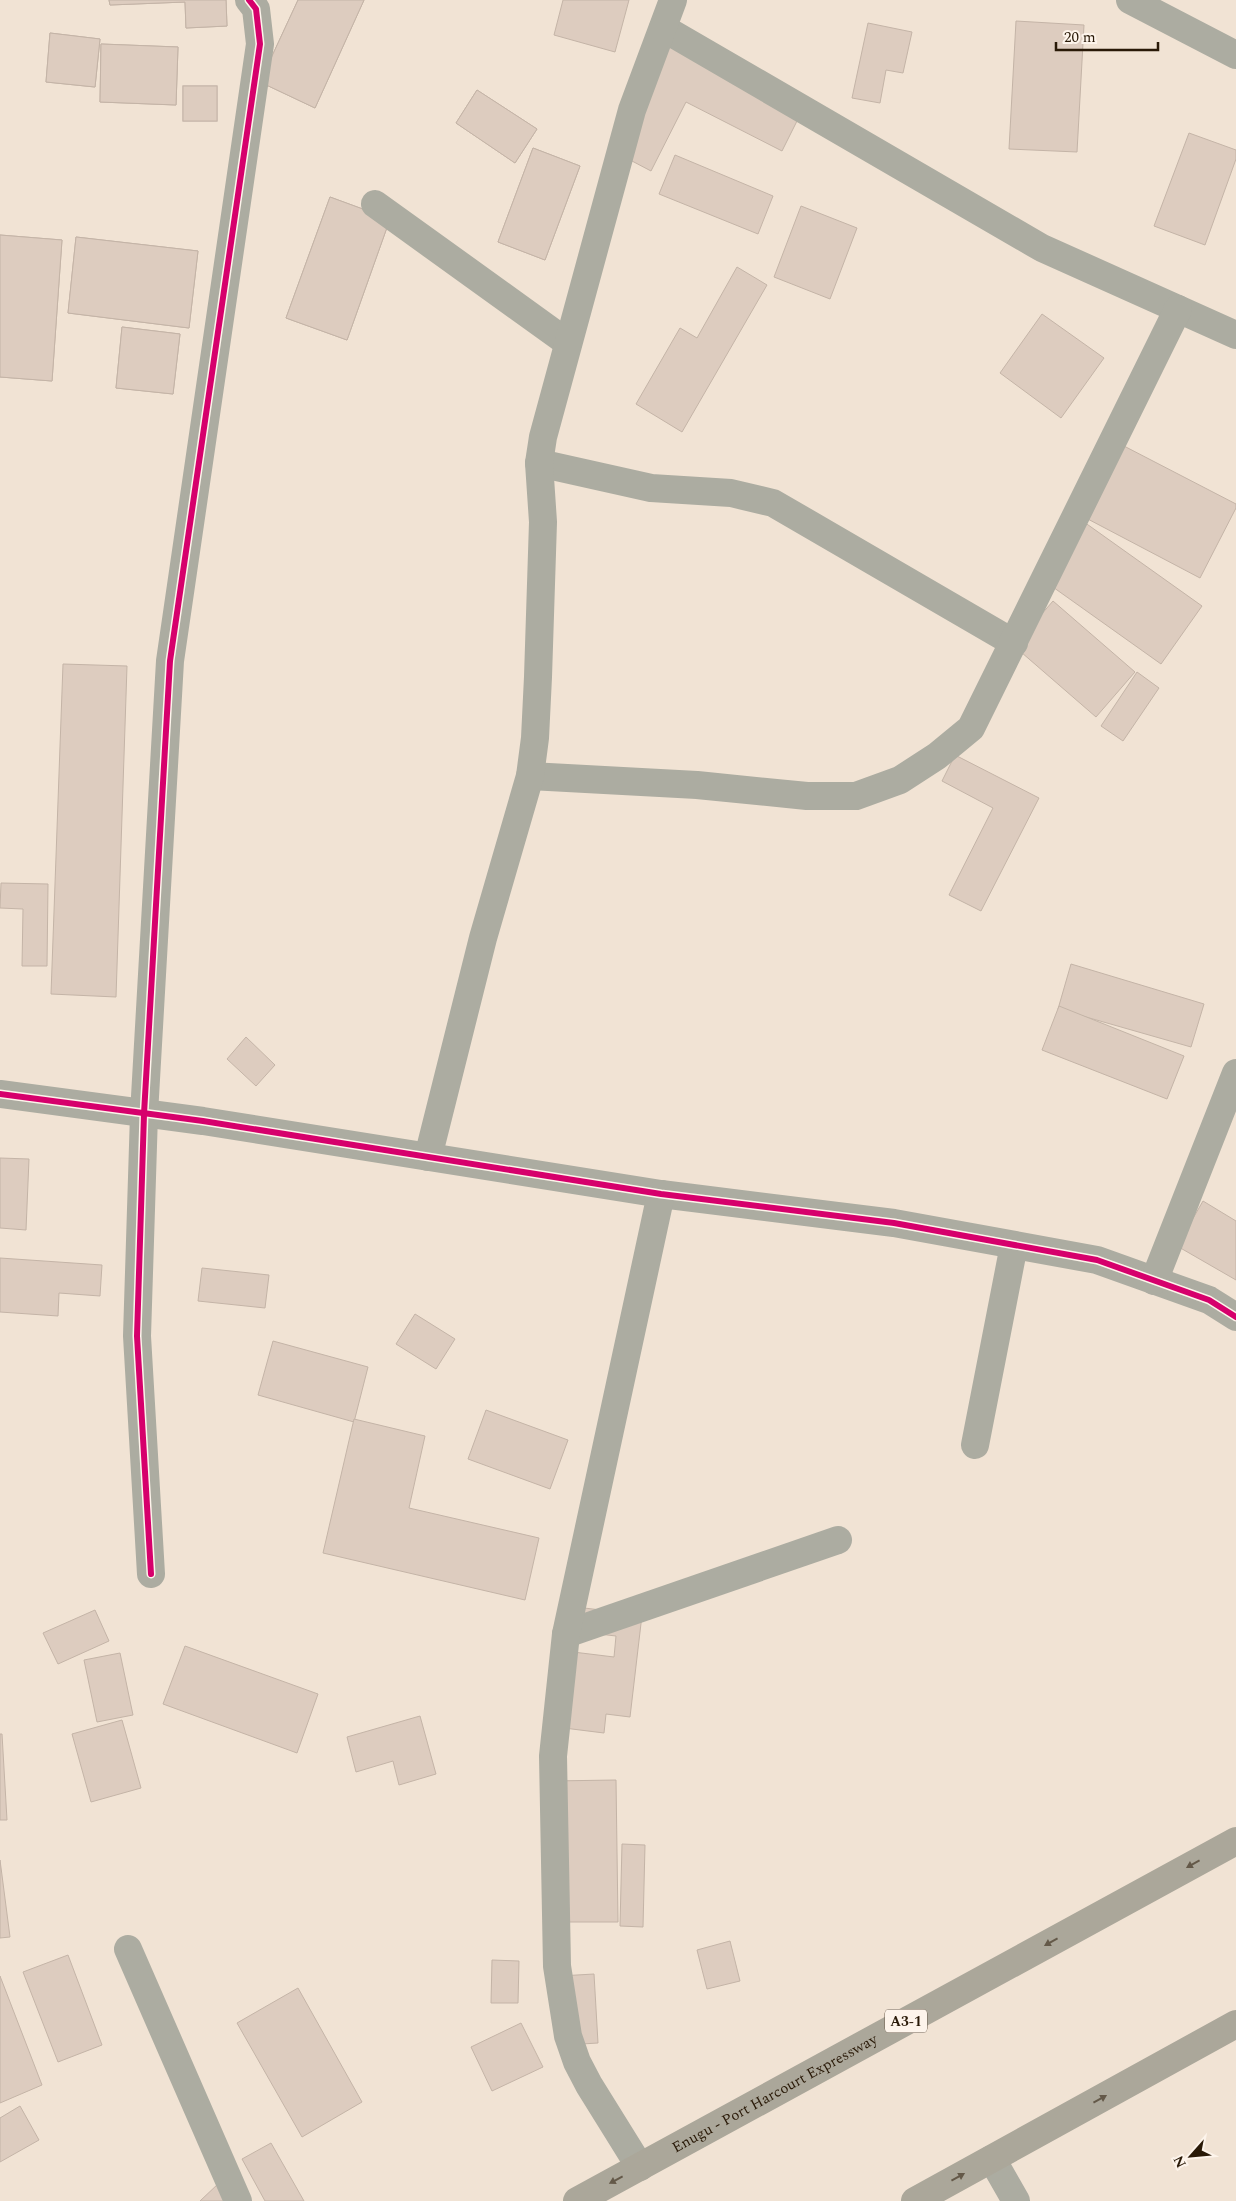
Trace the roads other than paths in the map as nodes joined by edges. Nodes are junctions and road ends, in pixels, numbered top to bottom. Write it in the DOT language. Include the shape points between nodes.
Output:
graph roads {
  1 [pos="249,0"];
  2 [pos="673,0"];
  3 [pos="1130,0"];
  4 [pos="663,28"];
  5 [pos="1236,55"];
  6 [pos="375,204"];
  7 [pos="1178,309"];
  8 [pos="1236,334"];
  9 [pos="568,343"];
  10 [pos="539,463"];
  11 [pos="1014,643"];
  12 [pos="530,776"];
  13 [pos="1236,1073"];
  14 [pos="0,1094"];
  15 [pos="144,1114"];
  16 [pos="428,1157"];
  17 [pos="661,1194"];
  18 [pos="1014,1245"];
  19 [pos="1154,1280"];
  20 [pos="1236,1317"];
  21 [pos="975,1445"];
  22 [pos="838,1540"];
  23 [pos="151,1574"];
  24 [pos="566,1634"];
  25 [pos="1236,1841"];
  26 [pos="128,1949"];
  27 [pos="1236,2024"];
  28 [pos="992,2159"];
  29 [pos="640,2167"];
  30 [pos="238,2201"];
  31 [pos="577,2201"];
  32 [pos="915,2201"];
  33 [pos="1016,2201"];
  1 -- 15 [label="street" via="256,9 260,44 170,661"];
  2 -- 4 [label="street"];
  3 -- 5 [label="street"];
  4 -- 7 [label="street" via="1042,248"];
  4 -- 9 [label="street" via="632,110"];
  6 -- 9 [label="street"];
  7 -- 8 [label="street"];
  7 -- 11 [label="street"];
  9 -- 10 [label="street"];
  10 -- 11 [label="street" via="651,488 731,493 773,503"];
  10 -- 12 [label="street" via="543,532 535,738"];
  11 -- 12 [label="street" via="971,728 900,780 856,796 807,796 697,785"];
  12 -- 16 [label="street" via="482,938"];
  13 -- 19 [label="street"];
  14 -- 15 [label="street"];
  15 -- 16 [label="street"];
  15 -- 23 [label="street" via="137,1336"];
  16 -- 17 [label="street"];
  17 -- 18 [label="street" via="894,1223"];
  17 -- 24 [label="street"];
  18 -- 19 [label="street" via="1097,1260"];
  18 -- 21 [label="street"];
  19 -- 20 [label="street" via="1209,1300"];
  22 -- 24 [label="street"];
  24 -- 29 [label="street" via="553,1756 557,1966 568,2036 577,2062"];
  25 -- 29 [label="highway, Enugu - Port Harcourt Expressway / A3-1, one-way"];
  26 -- 30 [label="street"];
  28 -- 27 [label="highway, one-way"];
  32 -- 28 [label="highway, one-way"];
  28 -- 33 [label="street"];
  29 -- 31 [label="highway, Enugu - Port Harcourt Expressway / A3-1, one-way"];
}
